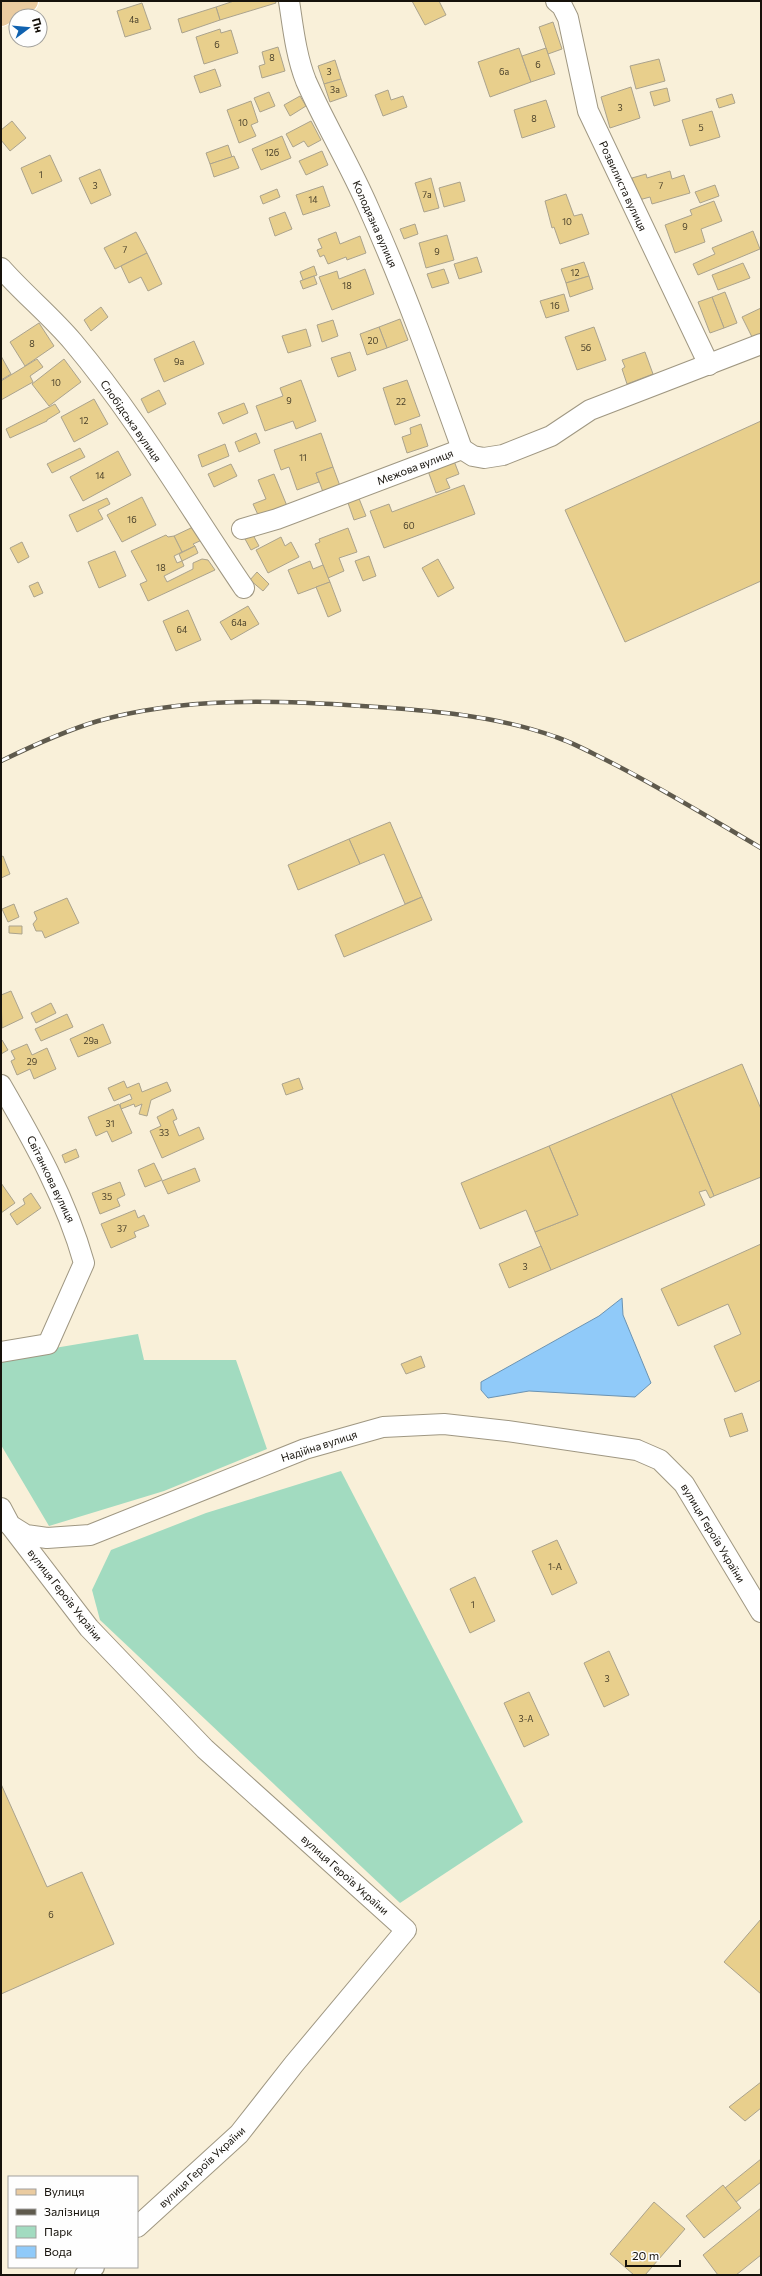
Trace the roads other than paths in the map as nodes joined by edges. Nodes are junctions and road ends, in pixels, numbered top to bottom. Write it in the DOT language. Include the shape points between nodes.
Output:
graph roads {
  1 [pos="28,1"];
  2 [pos="289,1"];
  3 [pos="556,1"];
  4 [pos="1,15"];
  5 [pos="1,268"];
  6 [pos="761,344"];
  7 [pos="709,365"];
  8 [pos="462,449"];
  9 [pos="242,529"];
  10 [pos="244,588"];
  11 [pos="1,1085"];
  12 [pos="1,1352"];
  13 [pos="660,1460"];
  14 [pos="6,1516"];
  15 [pos="761,1612"];
  16 [pos="138,2227"];
  17 [pos="93,2268"];
  18 [pos="85,2275"];
  1 -- 4 [label="main road"];
  2 -- 8 [label="street, Колодязна вулиця" via="306,80 383,240"];
  3 -- 7 [label="street, Розвилиста вулиця" via="562,6 568,18 588,110"];
  5 -- 10 [label="street, Слобідська вулиця" via="73,342 206,529"];
  6 -- 7 [label="street, Межова вулиця"];
  7 -- 8 [label="street, Межова вулиця" via="590,410 551,436 502,455 478,457"];
  8 -- 9 [label="street, Межова вулиця" via="278,519"];
  11 -- 12 [label="street, Світанкова вулиця" via="62,1197 84,1262 48,1344"];
  13 -- 14 [label="street, Надійна вулиця" via="637,1450 507,1431 444,1424 383,1427 304,1449 90,1535 47,1538 26,1535"];
  13 -- 15 [label="street, вулиця Героїв України" via="684,1484"];
  14 -- 16 [label="street, вулиця Героїв України" via="89,1628 204,1749 406,1930 239,2134"];
  17 -- 18 [label="street"];
}
